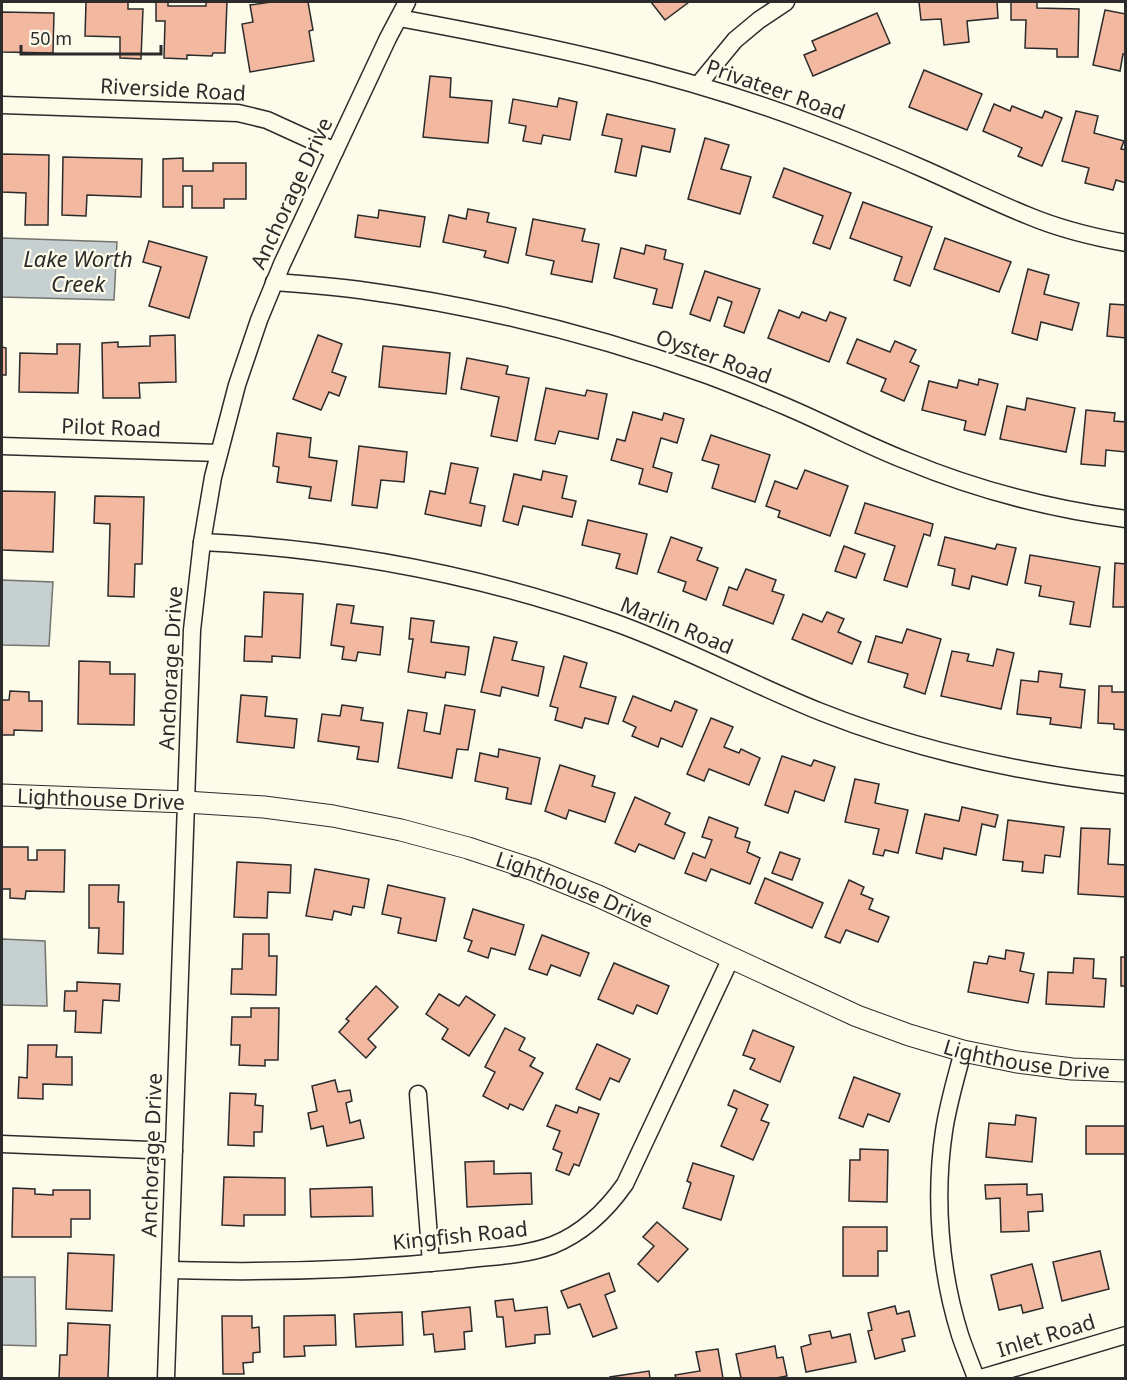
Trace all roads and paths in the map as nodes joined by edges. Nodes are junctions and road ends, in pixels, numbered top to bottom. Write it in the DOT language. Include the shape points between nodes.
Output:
graph roads {
  1 [pos="407,2"];
  2 [pos="786,2"];
  3 [pos="399,18"];
  4 [pos="698,84"];
  5 [pos="2,105"];
  6 [pos="335,151"];
  7 [pos="1125,243"];
  8 [pos="274,282"];
  9 [pos="2,446"];
  10 [pos="219,453"];
  11 [pos="1125,519"];
  12 [pos="202,542"];
  13 [pos="1125,785"];
  14 [pos="2,795"];
  15 [pos="186,801"];
  16 [pos="731,958"];
  17 [pos="963,1051"];
  18 [pos="1125,1071"];
  19 [pos="418,1094"];
  20 [pos="2,1144"];
  21 [pos="174,1151"];
  22 [pos="431,1263"];
  23 [pos="170,1270"];
  24 [pos="1125,1335"];
  25 [pos="166,1378"];
  26 [pos="978,1378"];
  1 -- 3 [label="street, Anchorage Drive"];
  2 -- 4 [label="street" via="735,40"];
  3 -- 4 [label="street, Privateer Road" via="586,55"];
  3 -- 6 [label="street, Anchorage Drive"];
  4 -- 7 [label="street, Privateer Road" via="825,128 1031,217"];
  5 -- 6 [label="street, Riverside Road" via="238,113 267,120"];
  6 -- 8 [label="street, Anchorage Drive"];
  8 -- 10 [label="street, Anchorage Drive" via="237,385"];
  8 -- 11 [label="street, Oyster Road" via="360,290 464,307 627,348 708,375 963,482 1035,503"];
  9 -- 10 [label="street, Pilot Road"];
  10 -- 12 [label="street, Anchorage Drive"];
  12 -- 13 [label="street, Marlin Road" via="314,551 466,578 614,622 820,711 886,735 1020,770"];
  12 -- 15 [label="street, Anchorage Drive" via="192,630"];
  14 -- 15 [label="street, Lighthouse Drive"];
  15 -- 16 [label="street, Lighthouse Drive" via="333,816 468,848 598,896"];
  15 -- 21 [label="street, Anchorage Drive"];
  16 -- 17 [label="street, Lighthouse Drive" via="857,1016"];
  16 -- 22 [label="street, Kingfish Road" via="625,1184 606,1209 582,1230 540,1250"];
  17 -- 18 [label="street, Lighthouse Drive" via="1017,1062"];
  17 -- 26 [label="street" via="944,1133 941,1235 960,1335"];
  19 -- 22 [label="street"];
  20 -- 21 [label="street"];
  21 -- 23 [label="street, Anchorage Drive"];
  22 -- 23 [label="street, Kingfish Road" via="317,1270"];
  23 -- 25 [label="street, Anchorage Drive"];
  24 -- 26 [label="street, Inlet Road"];
}
